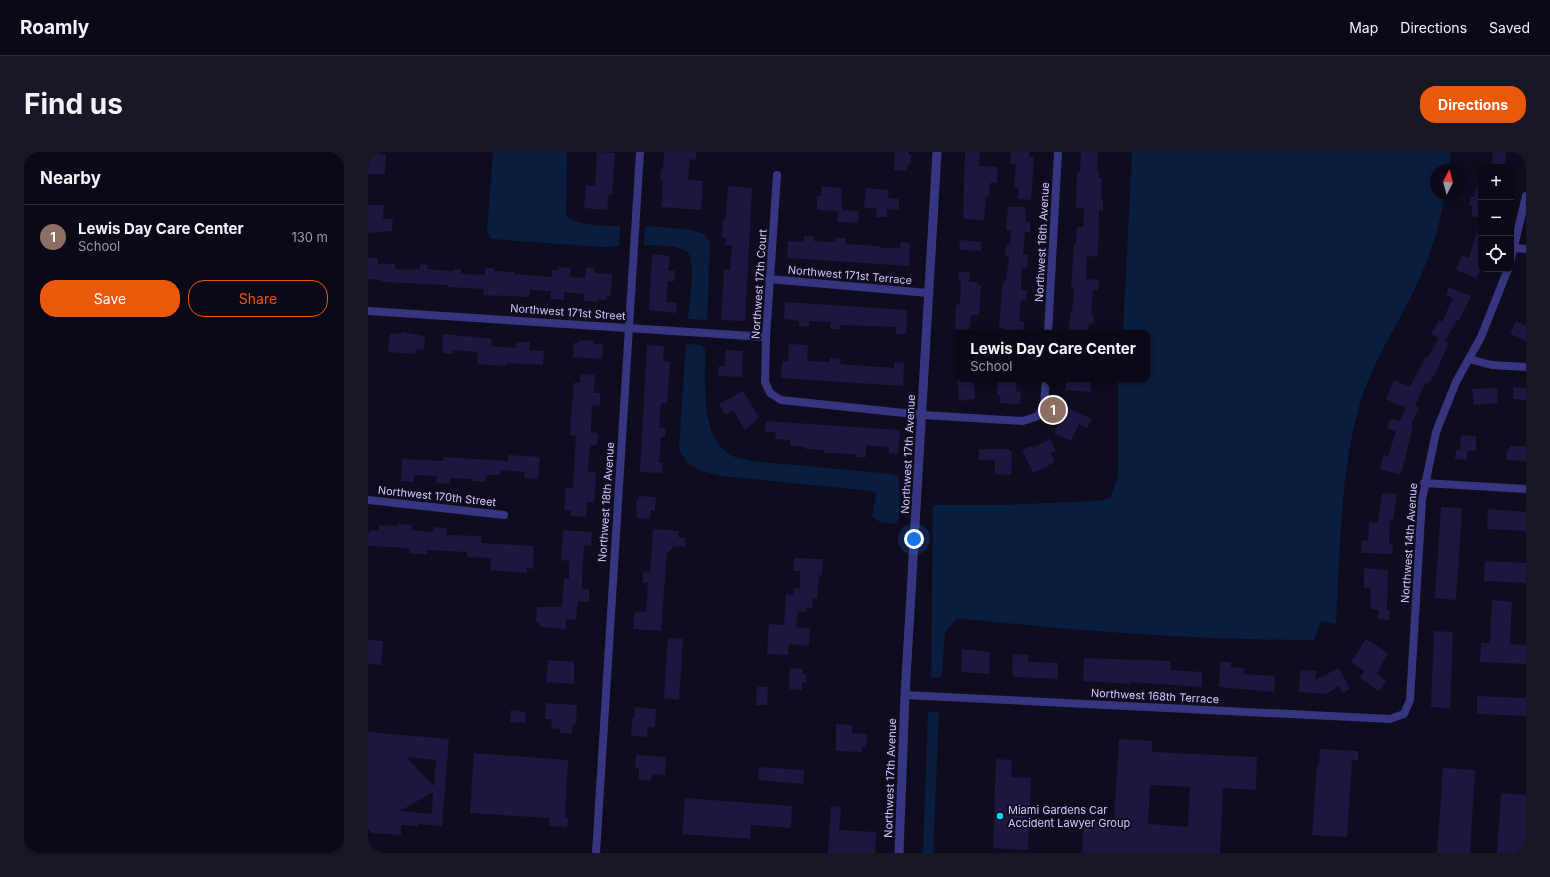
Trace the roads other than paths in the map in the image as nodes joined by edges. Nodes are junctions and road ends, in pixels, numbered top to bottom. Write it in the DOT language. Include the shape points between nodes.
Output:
graph roads {
  1 [pos="640,152"];
  2 [pos="937,152"];
  3 [pos="1058,152"];
  4 [pos="777,175"];
  5 [pos="1526,196"];
  6 [pos="1515,248"];
  7 [pos="1526,249"];
  8 [pos="1507,272"];
  9 [pos="770,279"];
  10 [pos="928,293"];
  11 [pos="368,311"];
  12 [pos="628,327"];
  13 [pos="1048,330"];
  14 [pos="766,337"];
  15 [pos="1469,359"];
  16 [pos="1526,367"];
  17 [pos="1046,382"];
  18 [pos="923,415"];
  19 [pos="1424,483"];
  20 [pos="1526,489"];
  21 [pos="368,500"];
  22 [pos="504,514"];
  23 [pos="905,695"];
  24 [pos="1404,714"];
  25 [pos="596,853"];
  26 [pos="900,853"];
  1 -- 12 [label="street, Northwest 18th Avenue"];
  2 -- 10 [label="street, Northwest 17th Avenue"];
  3 -- 13 [label="street, Northwest 16th Avenue"];
  4 -- 9 [label="street, Northwest 17th Court"];
  5 -- 6 [label="street"];
  6 -- 7 [label="street"];
  8 -- 15 [label="street, Northwest 14th Avenue" via="1481,337"];
  9 -- 10 [label="street, Northwest 171st Terrace"];
  9 -- 14 [label="street, Northwest 17th Court"];
  10 -- 18 [label="street, Northwest 17th Avenue"];
  11 -- 12 [label="street, Northwest 171st Street"];
  12 -- 14 [label="street, Northwest 171st Street"];
  12 -- 25 [label="street, Northwest 18th Avenue"];
  14 -- 18 [label="street, Northwest 17th Court" via="764,382 770,393 781,400"];
  15 -- 16 [label="street" via="1492,365"];
  15 -- 19 [label="street, Northwest 14th Avenue" via="1456,382 1436,432"];
  17 -- 18 [label="street" via="1044,405 1038,416 1023,421"];
  18 -- 23 [label="street, Northwest 17th Avenue"];
  19 -- 20 [label="street"];
  19 -- 24 [label="street, Northwest 14th Avenue" via="1410,700"];
  21 -- 22 [label="street, Northwest 170th Street"];
  23 -- 24 [label="street, Northwest 168th Terrace" via="1390,719"];
  23 -- 26 [label="street, Northwest 17th Avenue"];
}
